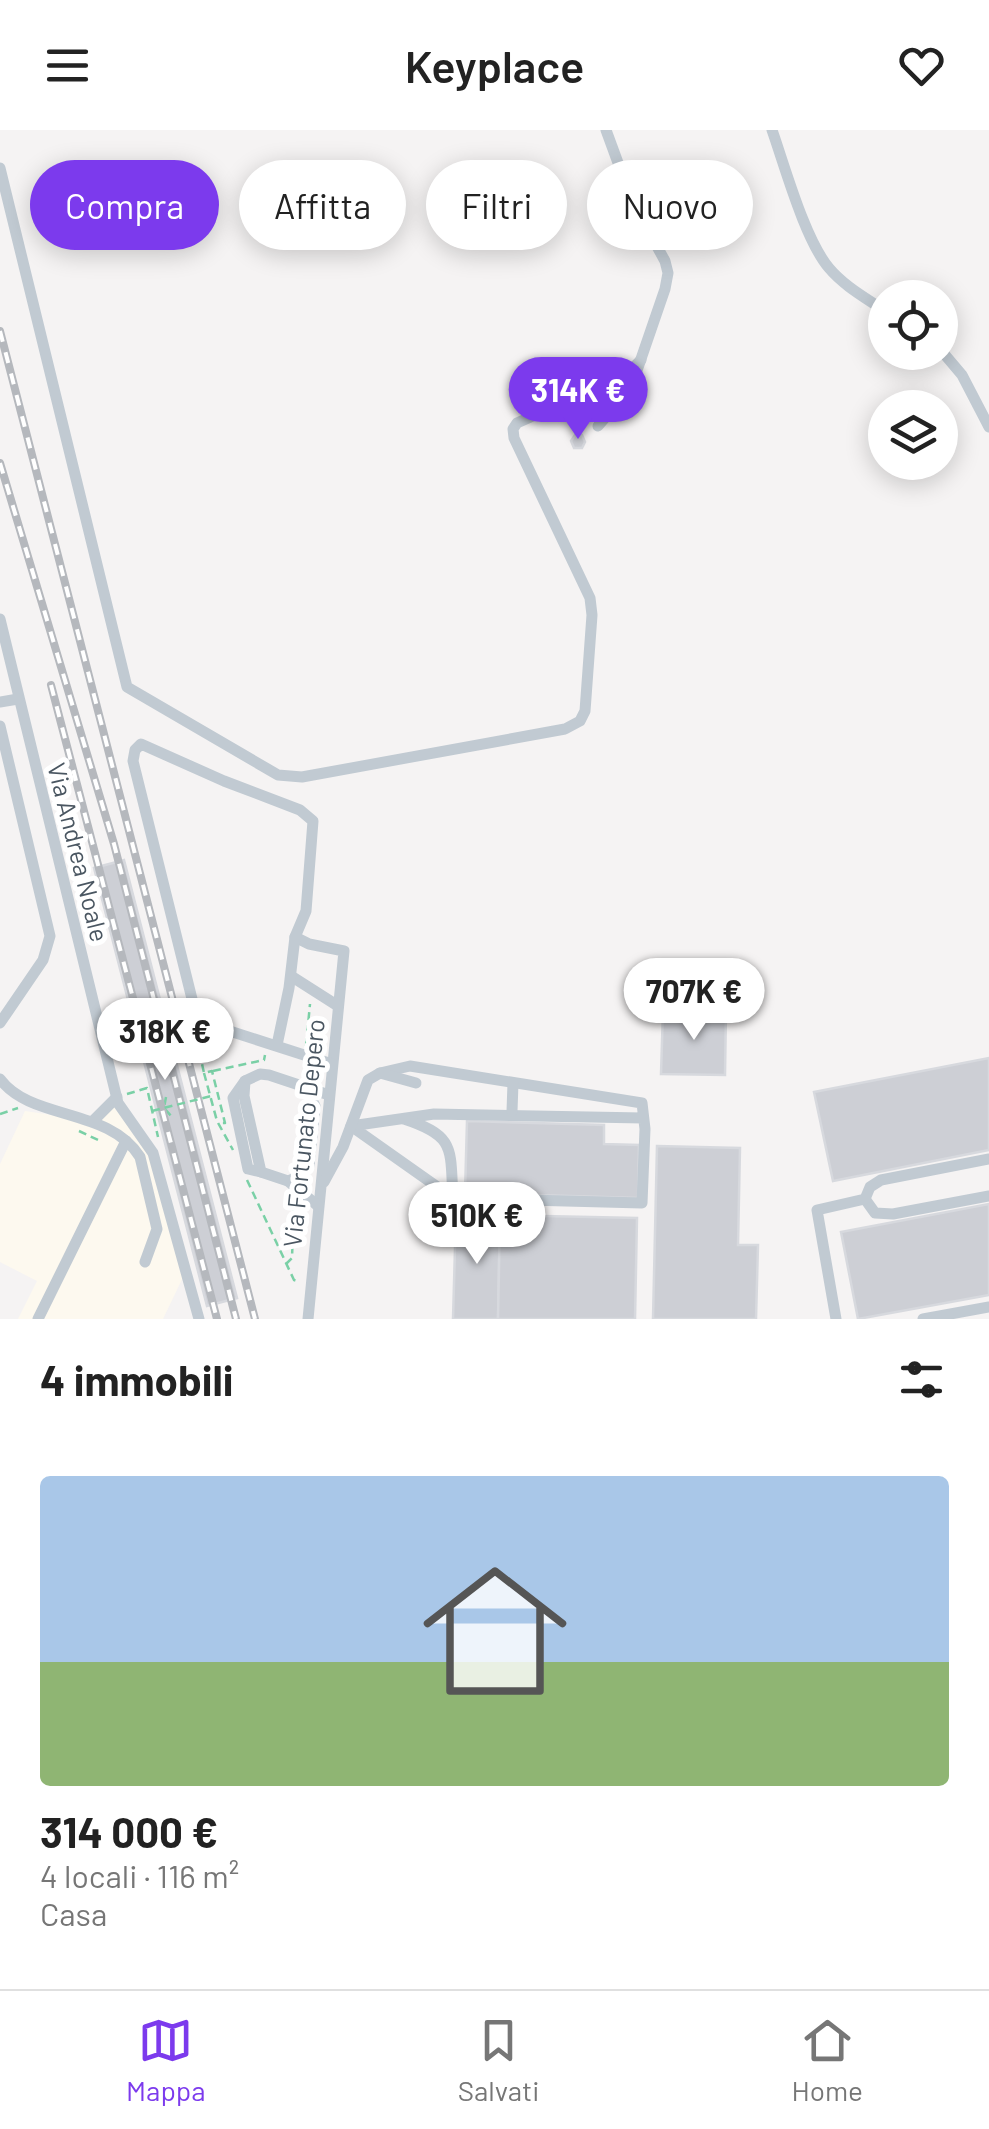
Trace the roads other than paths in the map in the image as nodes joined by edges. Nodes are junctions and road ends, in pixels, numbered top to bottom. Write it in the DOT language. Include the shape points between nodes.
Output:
graph roads {
  1 [pos="606,130"];
  2 [pos="772,130"];
  3 [pos="0,168"];
  4 [pos="868,299"];
  5 [pos="641,360"];
  6 [pos="958,370"];
  7 [pos="987,419"];
  8 [pos="598,426"];
  9 [pos="0,619"];
  10 [pos="18,699"];
  11 [pos="0,702"];
  12 [pos="0,726"];
  13 [pos="295,936"];
  14 [pos="291,976"];
  15 [pos="338,1006"];
  16 [pos="0,1023"];
  17 [pos="272,1044"];
  18 [pos="332,1064"];
  19 [pos="380,1074"];
  20 [pos="0,1079"];
  21 [pos="416,1082"];
  22 [pos="513,1082"];
  23 [pos="303,1086"];
  24 [pos="562,1090"];
  25 [pos="329,1095"];
  26 [pos="596,1096"];
  27 [pos="117,1097"];
  28 [pos="512,1111"];
  29 [pos="561,1112"];
  30 [pos="596,1113"];
  31 [pos="401,1118"];
  32 [pos="643,1118"];
  33 [pos="92,1121"];
  34 [pos="351,1126"];
  35 [pos="126,1141"];
  36 [pos="989,1159"];
  37 [pos="293,1182"];
  38 [pos="320,1190"];
  39 [pos="989,1196"];
  40 [pos="453,1198"];
  41 [pos="864,1199"];
  42 [pos="318,1206"];
  43 [pos="145,1262"];
  44 [pos="989,1307"];
  45 [pos="38,1319"];
  46 [pos="199,1319"];
  47 [pos="308,1319"];
  48 [pos="836,1319"];
  49 [pos="923,1319"];
  1 -- 5 [label="street" via="668,270"];
  2 -- 4 [label="street" via="826,264"];
  3 -- 5 [label="street" via="127,686 278,775 302,777 580,721 591,602 512,432 627,374"];
  5 -- 8 [label="street" via="628,392"];
  6 -- 7 [label="street"];
  9 -- 10 [label="street, Via Andrea Noale"];
  10 -- 11 [label="street"];
  10 -- 27 [label="street, Via Andrea Noale"];
  12 -- 16 [label="street" via="50,936 43,960"];
  13 -- 14 [label="street"];
  13 -- 15 [label="street, Via Fortunato Depero" via="344,951"];
  13 -- 17 [label="street" via="306,911 312,818 138,746 134,761 195,1011 211,1025"];
  14 -- 15 [label="street"];
  14 -- 17 [label="street"];
  15 -- 18 [label="street, Via Fortunato Depero"];
  17 -- 18 [label="street"];
  18 -- 25 [label="street, Via Fortunato Depero"];
  19 -- 21 [label="street"];
  19 -- 22 [label="street" via="410,1066"];
  19 -- 34 [label="street" via="368,1080"];
  20 -- 33 [label="street" via="13,1093"];
  22 -- 24 [label="street"];
  22 -- 28 [label="street"];
  23 -- 25 [label="street"];
  23 -- 37 [label="street" via="315,1117 309,1166"];
  23 -- 37 [label="street" via="260,1074 246,1081 244,1096 261,1172"];
  24 -- 26 [label="street"];
  24 -- 29 [label="street"];
  25 -- 38 [label="street, Via Fortunato Depero"];
  26 -- 30 [label="street"];
  26 -- 32 [label="street" via="642,1103"];
  27 -- 33 [label="street"];
  27 -- 46 [label="street, Via Andrea Noale" via="153,1153"];
  31 -- 32 [label="street"];
  31 -- 34 [label="street"];
  31 -- 40 [label="street" via="432,1128 450,1147"];
  32 -- 40 [label="street" via="642,1202"];
  33 -- 35 [label="street"];
  34 -- 38 [label="street"];
  34 -- 40 [label="street"];
  35 -- 43 [label="street" via="140,1158 157,1229"];
  35 -- 45 [label="street"];
  36 -- 41 [label="street" via="881,1180"];
  37 -- 42 [label="street"];
  38 -- 42 [label="street, Via Fortunato Depero"];
  39 -- 41 [label="street" via="892,1214 875,1213"];
  41 -- 48 [label="street" via="817,1210"];
  42 -- 47 [label="street, Via Fortunato Depero"];
  44 -- 49 [label="street"];
}
